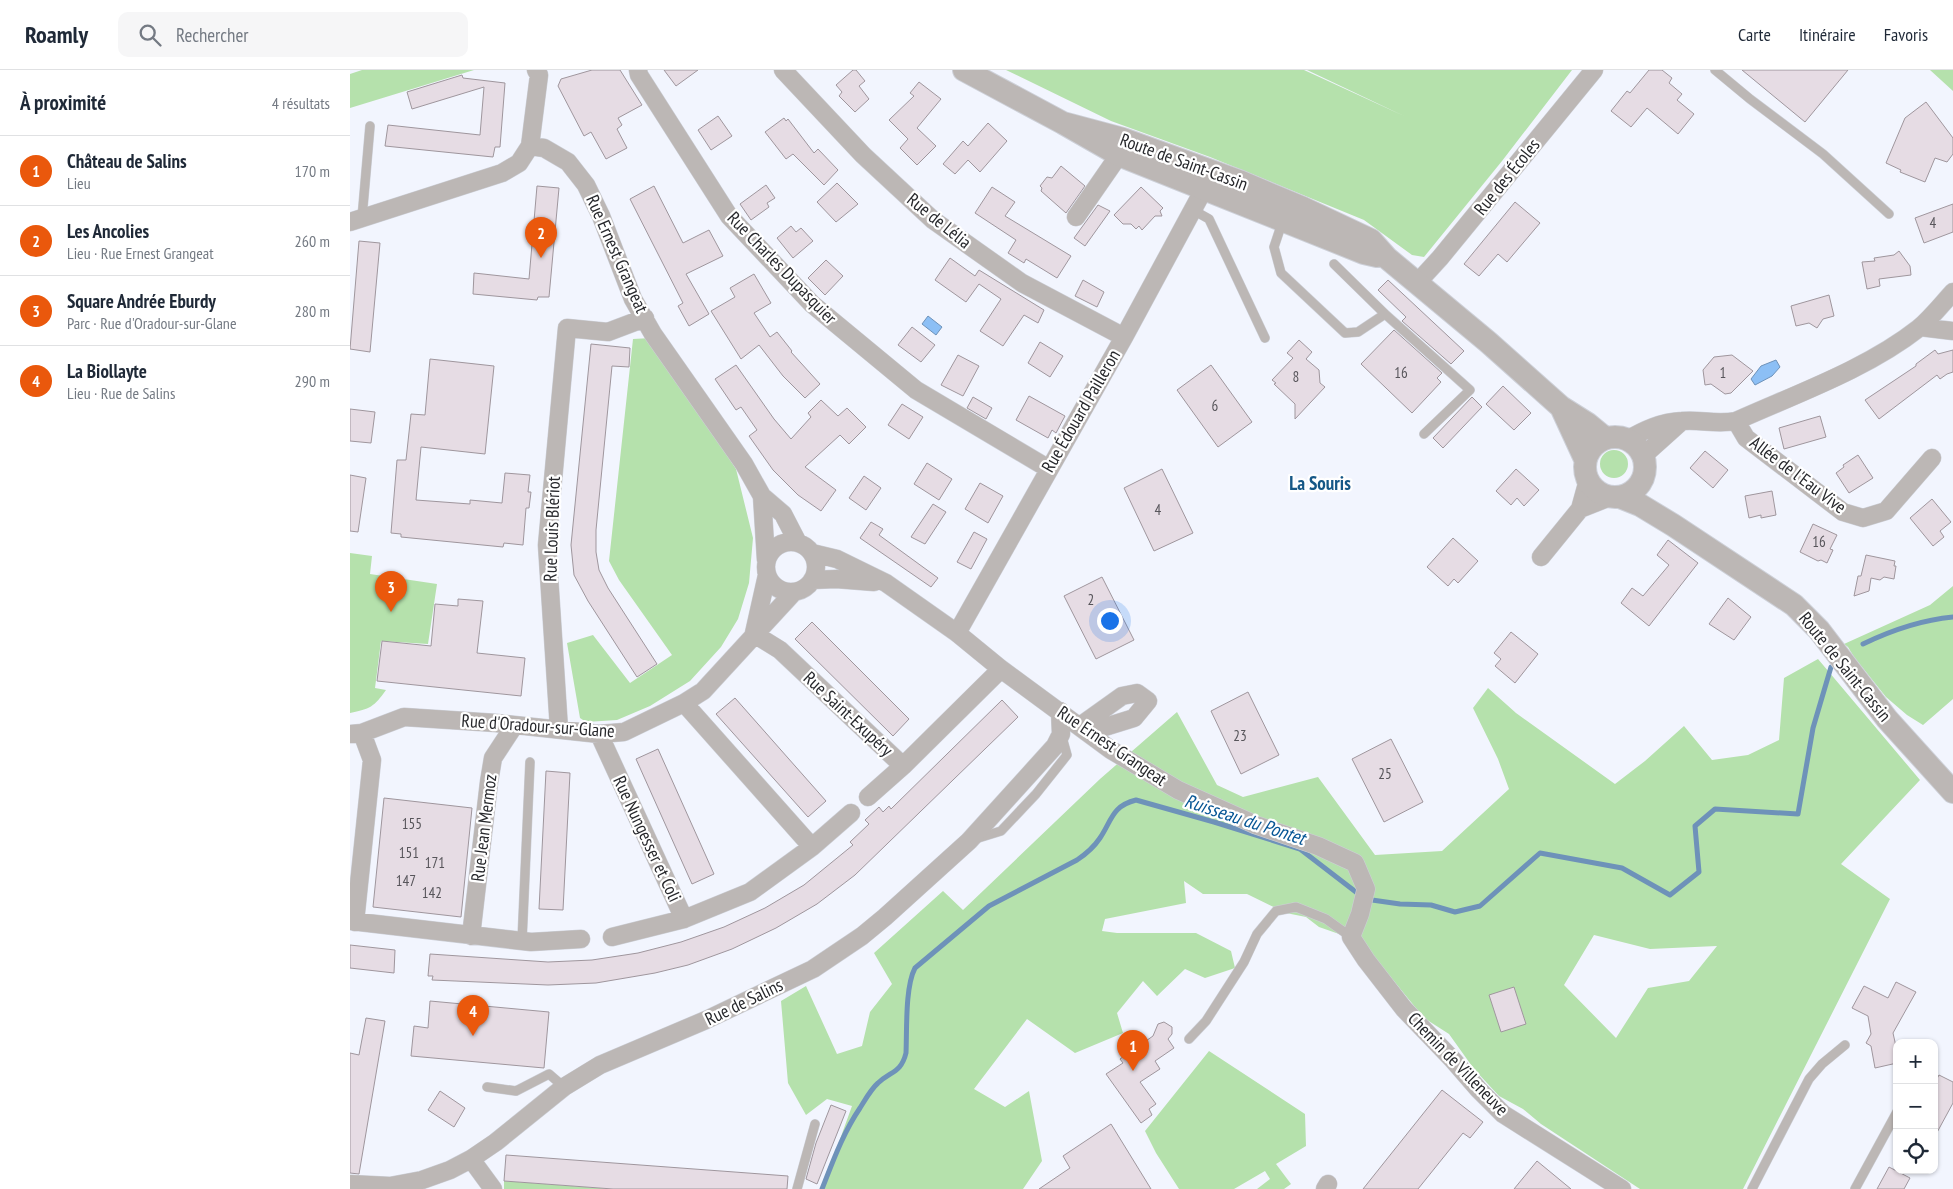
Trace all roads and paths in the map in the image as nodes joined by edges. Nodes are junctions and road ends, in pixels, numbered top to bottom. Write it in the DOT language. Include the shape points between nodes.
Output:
graph roads {
  1 [pos="638,70"];
  2 [pos="783,70"];
  3 [pos="964,70"];
  4 [pos="1594,70"];
  5 [pos="1715,70"];
  6 [pos="539,72"];
  7 [pos="370,126"];
  8 [pos="530,146"];
  9 [pos="1121,147"];
  10 [pos="1204,189"];
  11 [pos="1193,210"];
  12 [pos="1291,213"];
  13 [pos="1889,214"];
  14 [pos="1076,217"];
  15 [pos="356,220"];
  16 [pos="1334,264"];
  17 [pos="1418,282"];
  18 [pos="1953,292"];
  19 [pos="1385,314"];
  20 [pos="645,318"];
  21 [pos="1920,327"];
  22 [pos="1953,331"];
  23 [pos="1124,337"];
  24 [pos="1265,338"];
  25 [pos="1561,407"];
  26 [pos="1682,421"];
  27 [pos="1736,421"];
  28 [pos="1424,434"];
  29 [pos="1616,439"];
  30 [pos="1642,456"];
  31 [pos="1932,458"];
  32 [pos="1049,469"];
  33 [pos="1586,470"];
  34 [pos="1642,480"];
  35 [pos="762,496"];
  36 [pos="1615,497"];
  37 [pos="1580,509"];
  38 [pos="1673,525"];
  39 [pos="805,548"];
  40 [pos="1541,557"];
  41 [pos="767,568"];
  42 [pos="812,580"];
  43 [pos="886,583"];
  44 [pos="794,592"];
  45 [pos="957,633"];
  46 [pos="754,634"];
  47 [pos="1001,669"];
  48 [pos="684,703"];
  49 [pos="1060,711"];
  50 [pos="514,726"];
  51 [pos="559,729"];
  52 [pos="356,734"];
  53 [pos="598,734"];
  54 [pos="530,762"];
  55 [pos="903,766"];
  56 [pos="1953,792"];
  57 [pos="868,798"];
  58 [pos="851,813"];
  59 [pos="812,847"];
  60 [pos="684,919"];
  61 [pos="352,922"];
  62 [pos="471,936"];
  63 [pos="612,937"];
  64 [pos="1351,937"];
  65 [pos="581,939"];
  66 [pos="522,941"];
  67 [pos="1189,1039"];
  68 [pos="1845,1045"];
  69 [pos="487,1087"];
  70 [pos="564,1087"];
  71 [pos="1893,1119"];
  72 [pos="815,1124"];
  73 [pos="471,1159"];
  74 [pos="350,1184"];
  75 [pos="408,1186"];
  76 [pos="493,1189"];
  77 [pos="797,1189"];
  78 [pos="1622,1189"];
  79 [pos="1752,1189"];
  80 [pos="1855,1189"];
  1 -- 32 [label="street, Rue Charles Dupasquier" via="729,216 812,304 916,390"];
  2 -- 23 [label="street, Rue de Lélia" via="863,155 933,220 1022,283"];
  3 -- 9 [label="street, Route de Saint-Cassin" via="1063,123"];
  4 -- 17 [label="street, Rue des Écoles"];
  5 -- 13 [label="lane" via="1824,154"];
  6 -- 8 [label="street"];
  7 -- 15 [label="lane"];
  8 -- 15 [label="street" via="519,164 502,173"];
  8 -- 20 [label="street, Rue Ernest Grangeat" via="544,148 568,162 586,185 633,299"];
  9 -- 10 [label="street, Route de Saint-Cassin"];
  9 -- 12 [label="street, Route de Saint-Cassin" via="1239,181"];
  9 -- 14 [label="street"];
  10 -- 11 [label="street, Rue Édouard Pailleron"];
  10 -- 12 [label="street, Route de Saint-Cassin"];
  11 -- 23 [label="street, Rue Édouard Pailleron"];
  11 -- 24 [label="lane" via="1209,220"];
  12 -- 17 [label="street, Route de Saint-Cassin" via="1364,253 1387,258"];
  12 -- 19 [label="lane" via="1274,247 1281,273 1345,332 1358,332"];
  16 -- 19 [label="lane"];
  17 -- 25 [label="street, Route de Saint-Cassin"];
  18 -- 21 [label="street, Allée de l'Eau Vive"];
  19 -- 28 [label="lane" via="1470,390"];
  20 -- 35 [label="street, Rue Ernest Grangeat" via="744,464"];
  20 -- 51 [label="street, Rue Louis Blériot" via="608,332 567,328 547,545"];
  21 -- 22 [label="street"];
  21 -- 27 [label="street, Allée de l'Eau Vive" via="1851,369"];
  23 -- 32 [label="street, Rue Édouard Pailleron"];
  25 -- 29 [label="street, Route de Saint-Cassin"];
  25 -- 33 [label="street, Route de Saint-Cassin"];
  26 -- 27 [label="street, Allée de l'Eau Vive" via="1719,424"];
  26 -- 29 [label="street, Allée de l'Eau Vive" via="1649,427"];
  26 -- 30 [label="street"];
  27 -- 31 [label="street, Allée de l'Eau Vive" via="1746,438 1843,512 1863,518 1886,511"];
  29 -- 30 [label="street" via="1636,446"];
  29 -- 33 [label="street" via="1594,445"];
  30 -- 34 [label="street"];
  32 -- 45 [label="street, Rue Édouard Pailleron"];
  33 -- 36 [label="street" via="1595,490"];
  33 -- 37 [label="street"];
  34 -- 36 [label="street" via="1635,490"];
  34 -- 38 [label="street, Route de Saint-Cassin"];
  35 -- 39 [label="street, Rue Ernest Grangeat" via="783,514"];
  35 -- 41 [label="street, Rue Ernest Grangeat"];
  36 -- 37 [label="street"];
  36 -- 38 [label="street, Route de Saint-Cassin" via="1640,505"];
  37 -- 40 [label="street"];
  38 -- 56 [label="street, Route de Saint-Cassin" via="1794,605 1820,630 1886,719"];
  39 -- 41 [label="street" via="782,543 770,553"];
  39 -- 42 [label="street" via="816,567"];
  39 -- 43 [label="street, Rue Ernest Grangeat" via="837,559"];
  41 -- 44 [label="street" via="771,583 785,592"];
  41 -- 46 [label="street, Rue d'Oradour-sur-Glane"];
  42 -- 43 [label="street"];
  42 -- 44 [label="street"];
  43 -- 45 [label="street, Rue Ernest Grangeat"];
  44 -- 46 [label="street, Rue d'Oradour-sur-Glane"];
  45 -- 47 [label="street, Rue Ernest Grangeat"];
  46 -- 48 [label="street, Rue d'Oradour-sur-Glane" via="703,691"];
  46 -- 55 [label="street, Rue Saint-Exupéry" via="780,650"];
  47 -- 49 [label="street, Rue Ernest Grangeat"];
  47 -- 55 [label="street, Rue Saint-Exupéry"];
  48 -- 53 [label="street, Rue d'Oradour-sur-Glane" via="624,732"];
  48 -- 59 [label="street"];
  49 -- 64 [label="street, Rue Ernest Grangeat" via="1111,750 1178,790 1256,825 1318,846 1355,863 1364,901"];
  49 -- 70 [label="street, Rue de Salins" via="1061,734 1055,746 969,840 862,936 813,969 706,1020 600,1064"];
  50 -- 51 [label="street, Rue d'Oradour-sur-Glane"];
  50 -- 52 [label="street, Rue d'Oradour-sur-Glane" via="404,717"];
  50 -- 62 [label="street, Rue Jean Mermoz" via="493,758"];
  51 -- 53 [label="street, Rue d'Oradour-sur-Glane"];
  52 -- 61 [label="street" via="372,760"];
  53 -- 60 [label="street, Rue Nungesser et Coli"];
  54 -- 66 [label="lane"];
  55 -- 57 [label="street"];
  58 -- 59 [label="street, Rue Nungesser et Coli"];
  59 -- 60 [label="street, Rue Nungesser et Coli" via="750,892"];
  60 -- 63 [label="street"];
  61 -- 62 [label="street"];
  62 -- 66 [label="street"];
  64 -- 67 [label="lane" via="1326,919 1296,906 1276,911 1257,934 1244,962 1206,1021"];
  64 -- 78 [label="street, Chemin de Villeneuve" via="1404,1009 1478,1090 1504,1114"];
  65 -- 66 [label="street"];
  68 -- 79 [label="lane" via="1809,1079"];
  69 -- 70 [label="lane" via="516,1091 549,1074"];
  70 -- 73 [label="street, Rue de Salins"];
  71 -- 80 [label="lane"];
  72 -- 77 [label="lane"];
  73 -- 75 [label="street, Rue de Salins"];
  73 -- 76 [label="street"];
  74 -- 75 [label="street, Rue de Salins"];
}
